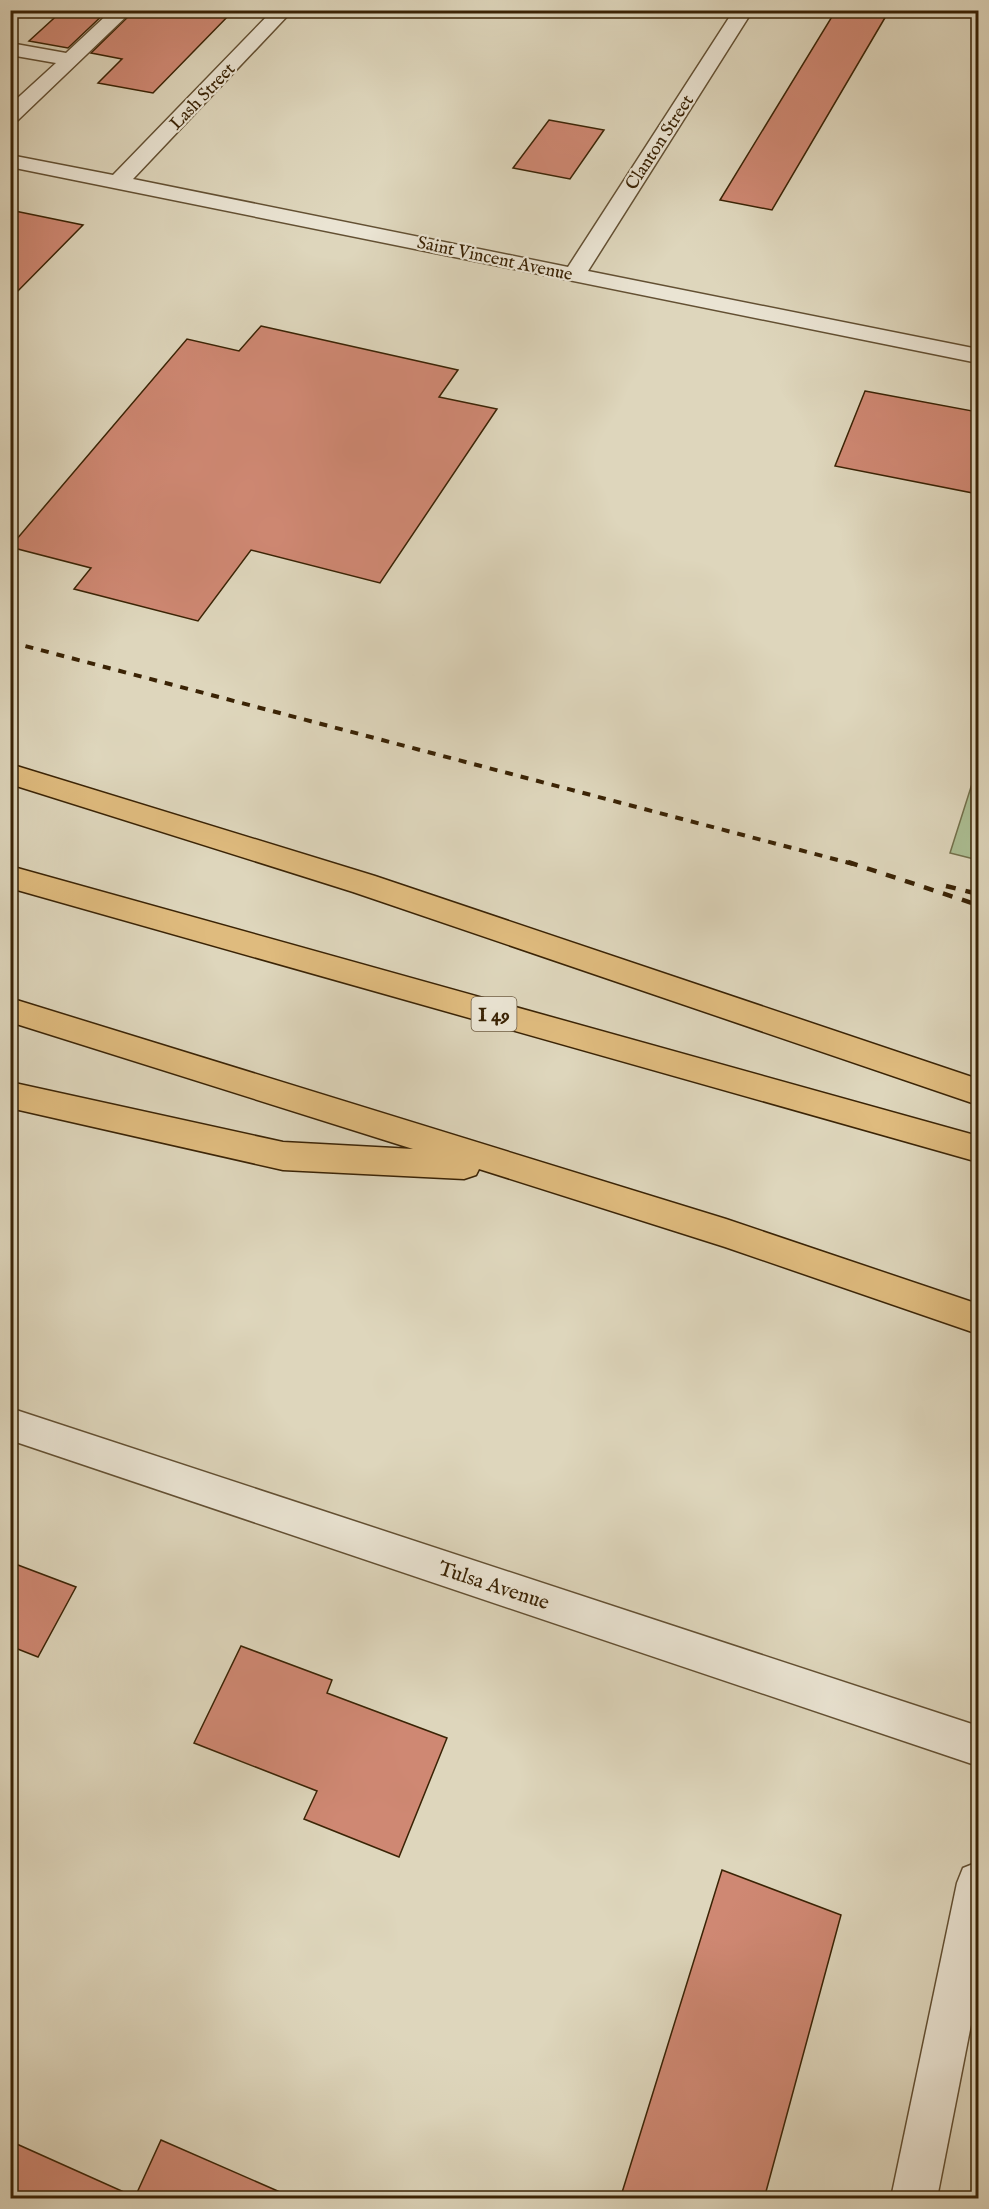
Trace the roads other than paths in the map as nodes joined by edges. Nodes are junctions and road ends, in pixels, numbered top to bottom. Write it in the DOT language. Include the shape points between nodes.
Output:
graph roads {
  1 [pos="124,10"];
  2 [pos="284,10"];
  3 [pos="744,10"];
  4 [pos="10,49"];
  5 [pos="70,60"];
  6 [pos="10,117"];
  7 [pos="10,161"];
  8 [pos="119,182"];
  9 [pos="574,274"];
  10 [pos="978,356"];
  11 [pos="10,774"];
  12 [pos="10,877"];
  13 [pos="10,1010"];
  14 [pos="978,1092"];
  15 [pos="10,1095"];
  16 [pos="978,1149"];
  17 [pos="513,1168"];
  18 [pos="978,1318"];
  19 [pos="10,1424"];
  20 [pos="978,1746"];
  21 [pos="978,1883"];
  22 [pos="914,2199"];
  1 -- 5 [label="street"];
  2 -- 8 [label="street, Lash Street"];
  3 -- 9 [label="street, Clanton Street"];
  4 -- 5 [label="street"];
  5 -- 6 [label="street"];
  7 -- 8 [label="street, Saint Vincent Avenue"];
  8 -- 9 [label="street, Saint Vincent Avenue"];
  9 -- 10 [label="street, Saint Vincent Avenue"];
  11 -- 14 [label="highway" via="364,884"];
  12 -- 16 [label="highway, I 49"];
  13 -- 17 [label="highway"];
  15 -- 17 [label="highway" via="282,1156"];
  17 -- 18 [label="highway" via="726,1233"];
  19 -- 20 [label="street, Tulsa Avenue"];
  21 -- 22 [label="street"];
}
